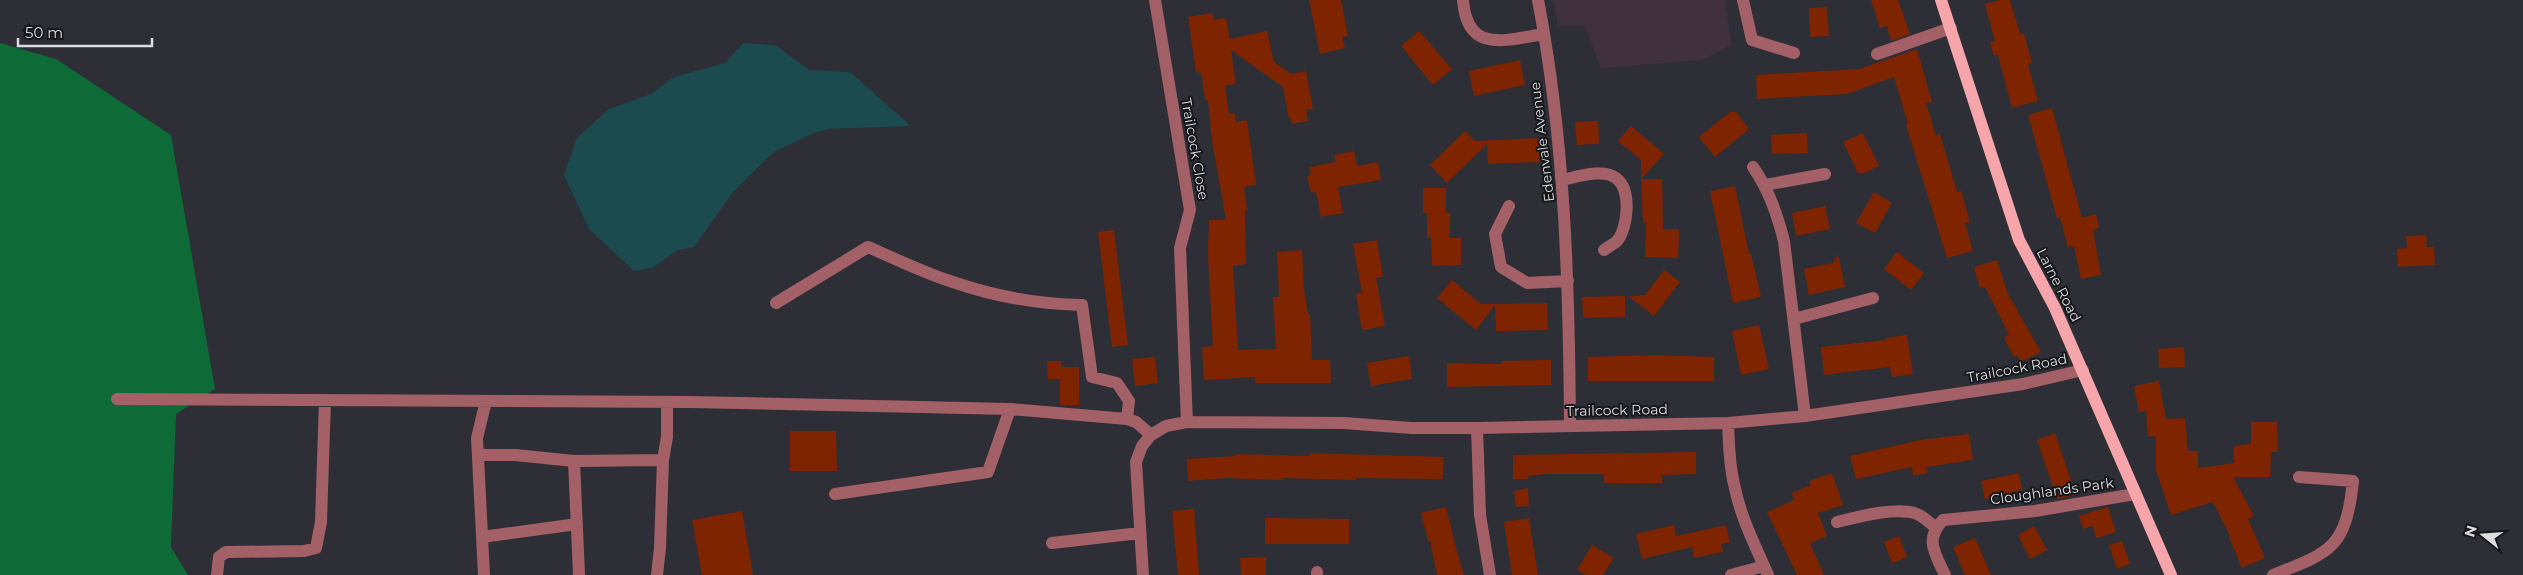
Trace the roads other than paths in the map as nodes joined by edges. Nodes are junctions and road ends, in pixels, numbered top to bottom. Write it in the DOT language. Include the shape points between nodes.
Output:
graph roads {
  1 [pos="1155,0"];
  2 [pos="1463,0"];
  3 [pos="1538,0"];
  4 [pos="1743,0"];
  5 [pos="1941,0"];
  6 [pos="1951,28"];
  7 [pos="1544,34"];
  8 [pos="1794,53"];
  9 [pos="1877,54"];
  10 [pos="1753,167"];
  11 [pos="1825,174"];
  12 [pos="1562,180"];
  13 [pos="1765,184"];
  14 [pos="1509,206"];
  15 [pos="1604,250"];
  16 [pos="1568,281"];
  17 [pos="1873,298"];
  18 [pos="776,303"];
  19 [pos="1794,319"];
  20 [pos="2083,370"];
  21 [pos="117,399"];
  22 [pos="325,400"];
  23 [pos="486,401"];
  24 [pos="667,402"];
  25 [pos="1010,409"];
  26 [pos="1805,416"];
  27 [pos="1127,419"];
  28 [pos="1187,422"];
  29 [pos="1728,423"];
  30 [pos="1570,426"];
  31 [pos="1477,428"];
  32 [pos="1151,435"];
  33 [pos="478,455"];
  34 [pos="663,460"];
  35 [pos="574,461"];
  36 [pos="2299,477"];
  37 [pos="835,494"];
  38 [pos="2135,494"];
  39 [pos="1836,522"];
  40 [pos="577,524"];
  41 [pos="1936,528"];
  42 [pos="1140,533"];
  43 [pos="482,537"];
  44 [pos="1052,544"];
  45 [pos="1766,570"];
  46 [pos="217,575"];
  47 [pos="484,575"];
  48 [pos="579,575"];
  49 [pos="657,575"];
  50 [pos="1143,575"];
  51 [pos="1490,575"];
  52 [pos="1731,575"];
  53 [pos="1944,575"];
  54 [pos="2171,575"];
  55 [pos="2274,575"];
  1 -- 28 [label="street, Trailcock Close" via="1190,210 1180,248"];
  2 -- 7 [label="street" via="1469,28 1485,39"];
  3 -- 7 [label="street, Edenvale Avenue"];
  4 -- 8 [label="street" via="1752,40"];
  5 -- 6 [label="main road, Larne Road"];
  6 -- 9 [label="street"];
  6 -- 20 [label="main road, Larne Road" via="2019,240"];
  7 -- 12 [label="street, Edenvale Avenue"];
  10 -- 13 [label="street"];
  11 -- 13 [label="street"];
  12 -- 15 [label="street" via="1601,174 1616,178 1624,189 1624,224 1617,240"];
  12 -- 16 [label="street, Edenvale Avenue"];
  13 -- 19 [label="street" via="1784,241"];
  14 -- 16 [label="street" via="1495,234 1501,267 1527,283"];
  16 -- 30 [label="street, Edenvale Avenue"];
  17 -- 19 [label="street"];
  18 -- 27 [label="street" via="868,247 953,282 1007,295 1082,305 1092,377 1117,383 1129,401"];
  19 -- 26 [label="street"];
  20 -- 26 [label="street, Trailcock Road" via="2023,384"];
  20 -- 38 [label="main road, Larne Road"];
  21 -- 22 [label="street"];
  22 -- 23 [label="street"];
  22 -- 46 [label="street" via="321,522 316,548 226,552 219,557"];
  23 -- 24 [label="street"];
  23 -- 33 [label="street"];
  24 -- 25 [label="street"];
  24 -- 34 [label="street" via="668,436"];
  25 -- 27 [label="street"];
  25 -- 37 [label="street" via="988,472"];
  26 -- 29 [label="street, Trailcock Road"];
  27 -- 32 [label="street"];
  28 -- 31 [label="street, Trailcock Road"];
  28 -- 32 [label="street, Trailcock Road" via="1166,426"];
  29 -- 30 [label="street, Trailcock Road"];
  29 -- 45 [label="street" via="1735,490"];
  30 -- 31 [label="street, Trailcock Road"];
  31 -- 51 [label="street" via="1480,514"];
  32 -- 42 [label="street" via="1142,446 1136,462"];
  33 -- 35 [label="street"];
  33 -- 43 [label="street"];
  34 -- 35 [label="street"];
  34 -- 49 [label="street"];
  35 -- 40 [label="street"];
  36 -- 55 [label="street" via="2353,481 2350,507 2344,528 2335,542 2318,557"];
  38 -- 41 [label="street, Cloughlands Park" via="2035,511 1952,518 1944,520"];
  38 -- 54 [label="main road, Larne Road"];
  39 -- 41 [label="street" via="1894,512 1916,514"];
  40 -- 43 [label="street"];
  40 -- 48 [label="street"];
  41 -- 53 [label="street" via="1933,548"];
  42 -- 44 [label="street"];
  42 -- 50 [label="street"];
  43 -- 47 [label="street"];
  45 -- 52 [label="street"];
}
